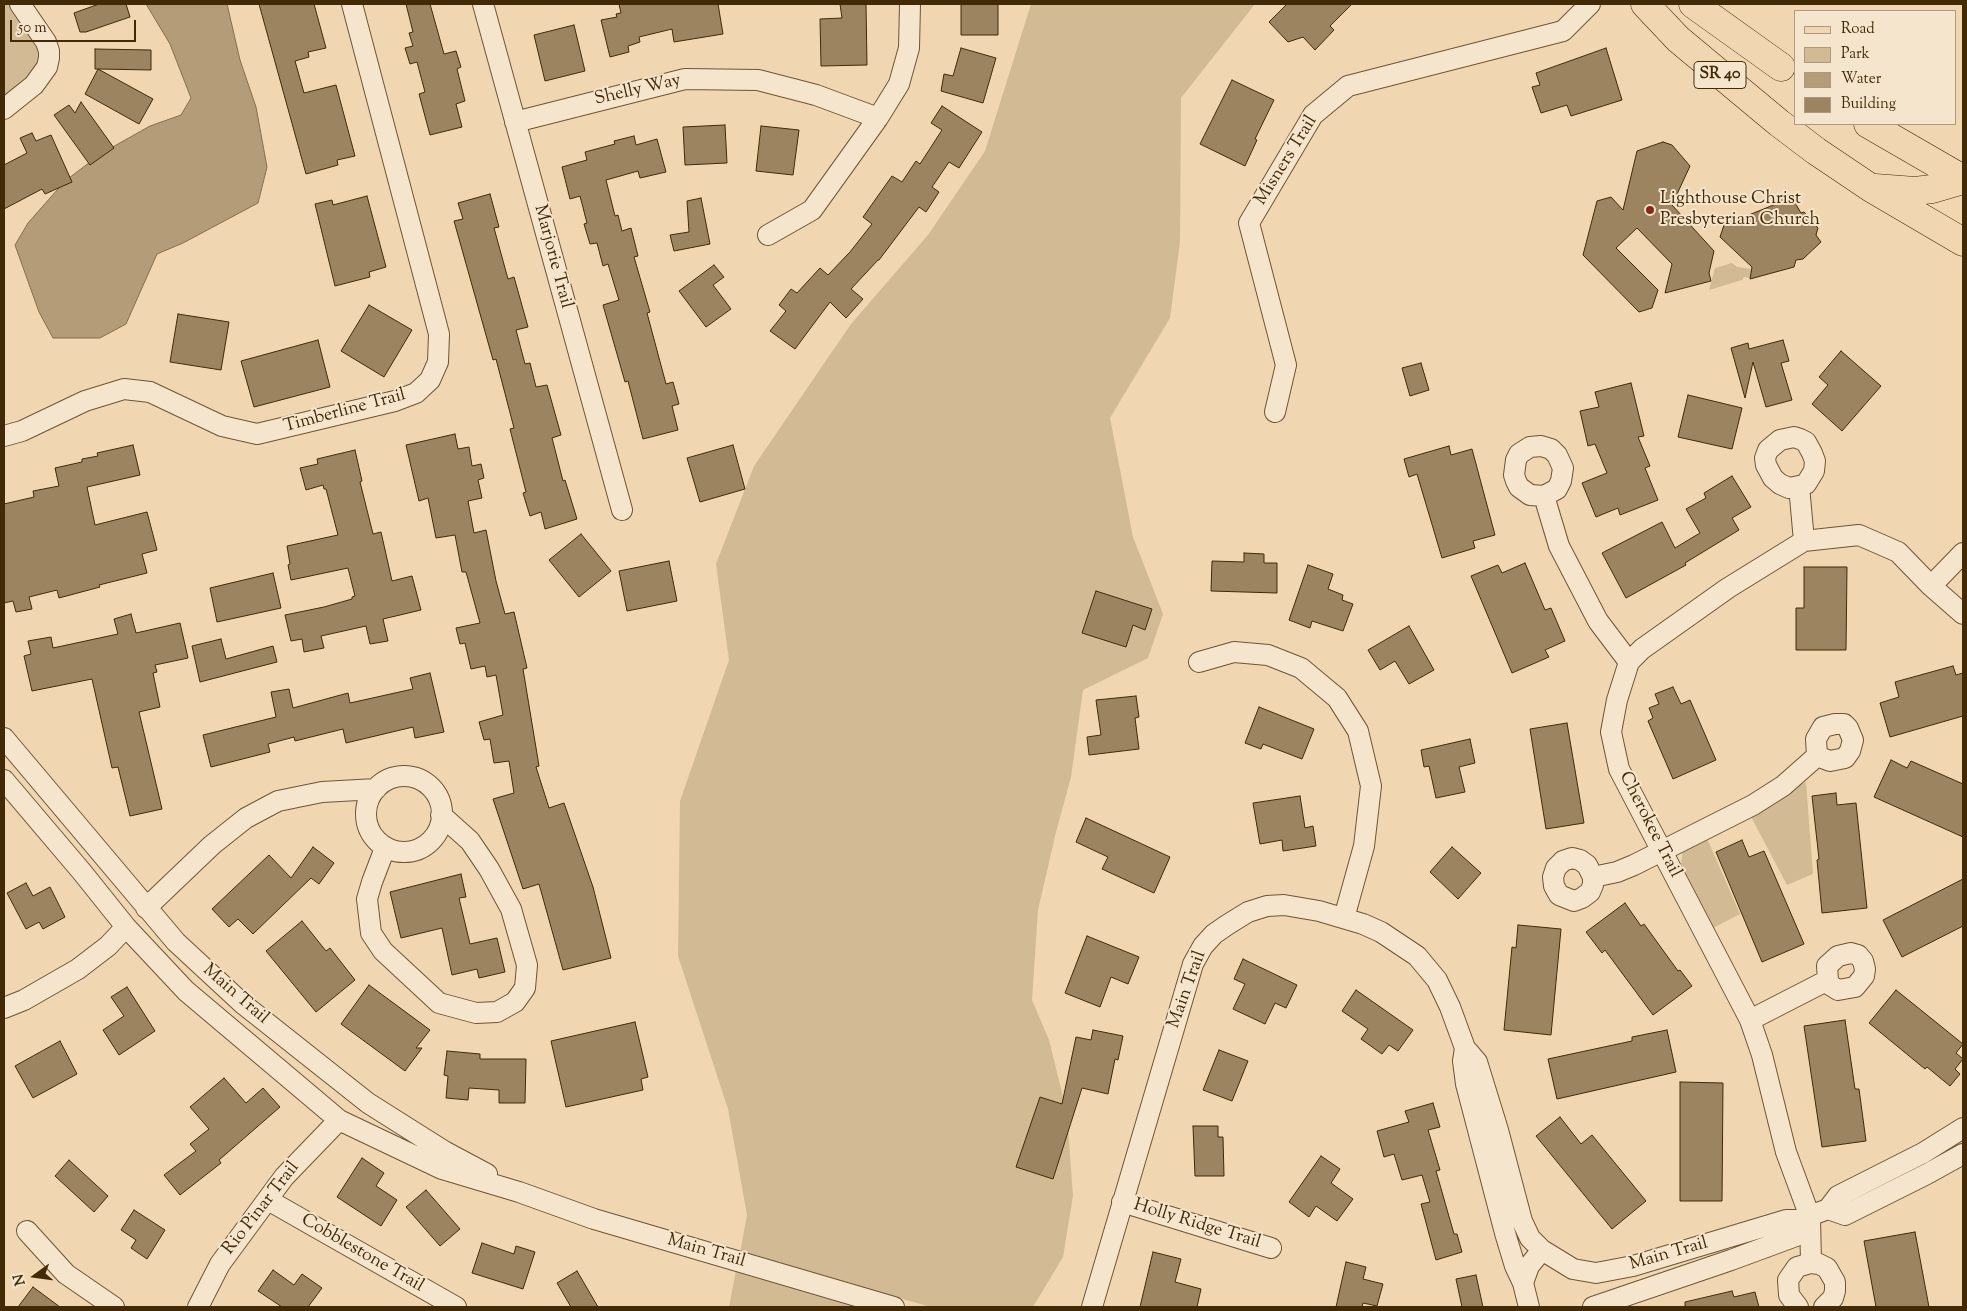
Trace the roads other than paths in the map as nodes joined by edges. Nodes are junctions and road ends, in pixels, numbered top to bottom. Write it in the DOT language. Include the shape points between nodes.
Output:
graph roads {
  1 [pos="20,4"];
  2 [pos="352,4"];
  3 [pos="483,4"];
  4 [pos="910,4"];
  5 [pos="1590,4"];
  6 [pos="1645,4"];
  7 [pos="1693,4"];
  8 [pos="1717,4"];
  9 [pos="1789,73"];
  10 [pos="4,109"];
  11 [pos="878,118"];
  12 [pos="515,122"];
  13 [pos="1870,125"];
  14 [pos="1963,180"];
  15 [pos="1872,188"];
  16 [pos="1951,225"];
  17 [pos="768,234"];
  18 [pos="1963,242"];
  19 [pos="1275,412"];
  20 [pos="4,436"];
  21 [pos="1799,486"];
  22 [pos="1544,496"];
  23 [pos="622,510"];
  24 [pos="1804,541"];
  25 [pos="1963,553"];
  26 [pos="1931,586"];
  27 [pos="1963,614"];
  28 [pos="1199,662"];
  29 [pos="1629,662"];
  30 [pos="4,738"];
  31 [pos="1817,756"];
  32 [pos="4,780"];
  33 [pos="376,789"];
  34 [pos="441,815"];
  35 [pos="386,848"];
  36 [pos="1662,851"];
  37 [pos="1594,877"];
  38 [pos="130,889"];
  39 [pos="109,906"];
  40 [pos="146,908"];
  41 [pos="1344,918"];
  42 [pos="126,927"];
  43 [pos="165,929"];
  44 [pos="144,946"];
  45 [pos="1828,980"];
  46 [pos="4,1008"];
  47 [pos="1750,1020"];
  48 [pos="1465,1048"];
  49 [pos="336,1078"];
  50 [pos="316,1101"];
  51 [pos="387,1115"];
  52 [pos="339,1120"];
  53 [pos="1963,1128"];
  54 [pos="374,1136"];
  55 [pos="1963,1154"];
  56 [pos="520,1192"];
  57 [pos="268,1200"];
  58 [pos="1122,1202"];
  59 [pos="1828,1209"];
  60 [pos="1804,1218"];
  61 [pos="27,1231"];
  62 [pos="1706,1243"];
  63 [pos="1271,1248"];
  64 [pos="1542,1250"];
  65 [pos="1811,1263"];
  66 [pos="1713,1266"];
  67 [pos="1523,1284"];
  68 [pos="114,1307"];
  69 [pos="198,1307"];
  70 [pos="456,1307"];
  71 [pos="894,1307"];
  72 [pos="1092,1307"];
  73 [pos="1529,1307"];
  74 [pos="1593,1307"];
  75 [pos="1798,1307"];
  76 [pos="1824,1307"];
  1 -- 10 [label="street" via="46,42 49,58 47,67 34,85"];
  2 -- 20 [label="street, Timberline Trail" via="439,334 438,362 430,380 416,393 395,401 257,434 222,426 150,392 124,390 85,401 22,431"];
  3 -- 12 [label="street, Marjorie Trail"];
  4 -- 11 [label="street" via="909,48 899,84"];
  5 -- 19 [label="street, Misners Trail" via="1563,31 1348,86 1313,114 1249,223 1286,365"];
  6 -- 15 [label="main road, SR 40" via="1678,38 1759,108"];
  7 -- 9 [label="main road"];
  8 -- 9 [label="main road, SR 40"];
  11 -- 12 [label="street, Shelly Way" via="816,95 758,80 685,79"];
  11 -- 17 [label="street" via="812,210"];
  12 -- 23 [label="street, Marjorie Trail"];
  13 -- 14 [label="main road"];
  14 -- 15 [label="main road" via="1932,190"];
  15 -- 16 [label="main road, SR 40"];
  16 -- 18 [label="main road, SR 40"];
  21 -- 24 [label="street"];
  22 -- 29 [label="street" via="1559,546 1598,621"];
  24 -- 26 [label="street" via="1859,535 1898,552"];
  24 -- 29 [label="street" via="1728,588 1642,649"];
  25 -- 26 [label="street"];
  26 -- 27 [label="street"];
  28 -- 41 [label="street" via="1234,652 1268,655 1301,668 1337,698 1358,731 1371,786 1364,846"];
  29 -- 36 [label="street, Cherokee Trail" via="1611,732 1619,768"];
  30 -- 38 [label="street, Main Trail"];
  31 -- 36 [label="street" via="1784,786"];
  32 -- 39 [label="street, Main Trail"];
  33 -- 34 [label="street" via="391,778 416,778 435,793"];
  33 -- 35 [label="street" via="367,805 366,818 376,840"];
  33 -- 40 [label="street" via="322,792 278,801 246,818 212,845"];
  34 -- 35 [label="street" via="432,840 422,848 397,852"];
  34 -- 35 [label="street" via="470,841 511,910 527,965 525,988 515,1002 497,1012 476,1013 439,1003 383,951 371,933 367,899"];
  36 -- 37 [label="street" via="1617,872"];
  36 -- 47 [label="street, Cherokee Trail"];
  38 -- 39 [label="street"];
  38 -- 40 [label="street, Main Trail"];
  39 -- 42 [label="street, Main Trail"];
  40 -- 43 [label="street, Main Trail"];
  41 -- 48 [label="street, Main Trail" via="1381,932 1417,956 1428,968 1450,1006"];
  41 -- 58 [label="street, Main Trail" via="1299,906 1267,906 1248,912 1227,925 1203,946 1186,986"];
  42 -- 44 [label="street, Main Trail"];
  42 -- 46 [label="street" via="78,969"];
  43 -- 44 [label="street"];
  43 -- 49 [label="street, Main Trail" via="243,1004"];
  44 -- 50 [label="street, Main Trail" via="186,991"];
  45 -- 47 [label="street"];
  47 -- 60 [label="street, Cherokee Trail"];
  48 -- 64 [label="street, Main Trail" via="1477,1062 1522,1221 1530,1238"];
  48 -- 67 [label="street, Main Trail" via="1466,1084 1505,1233"];
  49 -- 50 [label="street"];
  49 -- 51 [label="street, Main Trail"];
  50 -- 52 [label="street, Main Trail"];
  51 -- 54 [label="street"];
  51 -- 56 [label="street, Main Trail"];
  52 -- 54 [label="street, Main Trail"];
  52 -- 57 [label="street, Rio Pinar Trail" via="284,1177"];
  53 -- 59 [label="street, Main Trail" via="1923,1153 1838,1196"];
  54 -- 56 [label="street, Main Trail" via="442,1169"];
  55 -- 59 [label="street" via="1845,1215"];
  56 -- 71 [label="street, Main Trail" via="594,1219"];
  57 -- 69 [label="street, Rio Pinar Trail" via="220,1264"];
  57 -- 70 [label="street, Cobblestone Trail"];
  58 -- 63 [label="street, Holly Ridge Trail"];
  58 -- 72 [label="street, Main Trail"];
  59 -- 60 [label="street, Main Trail"];
  60 -- 62 [label="street, Main Trail" via="1786,1220"];
  60 -- 65 [label="street, Cherokee Trail"];
  60 -- 66 [label="street, Main Trail" via="1796,1236"];
  61 -- 68 [label="street" via="66,1274"];
  62 -- 64 [label="street, Main Trail" via="1633,1266 1596,1273 1573,1269"];
  62 -- 66 [label="street"];
  64 -- 67 [label="street" via="1529,1266"];
  65 -- 75 [label="street" via="1797,1267 1788,1280 1788,1295"];
  65 -- 76 [label="street" via="1827,1268 1835,1282 1833,1298"];
  66 -- 74 [label="street, Main Trail"];
  67 -- 73 [label="street, Main Trail"];
}
